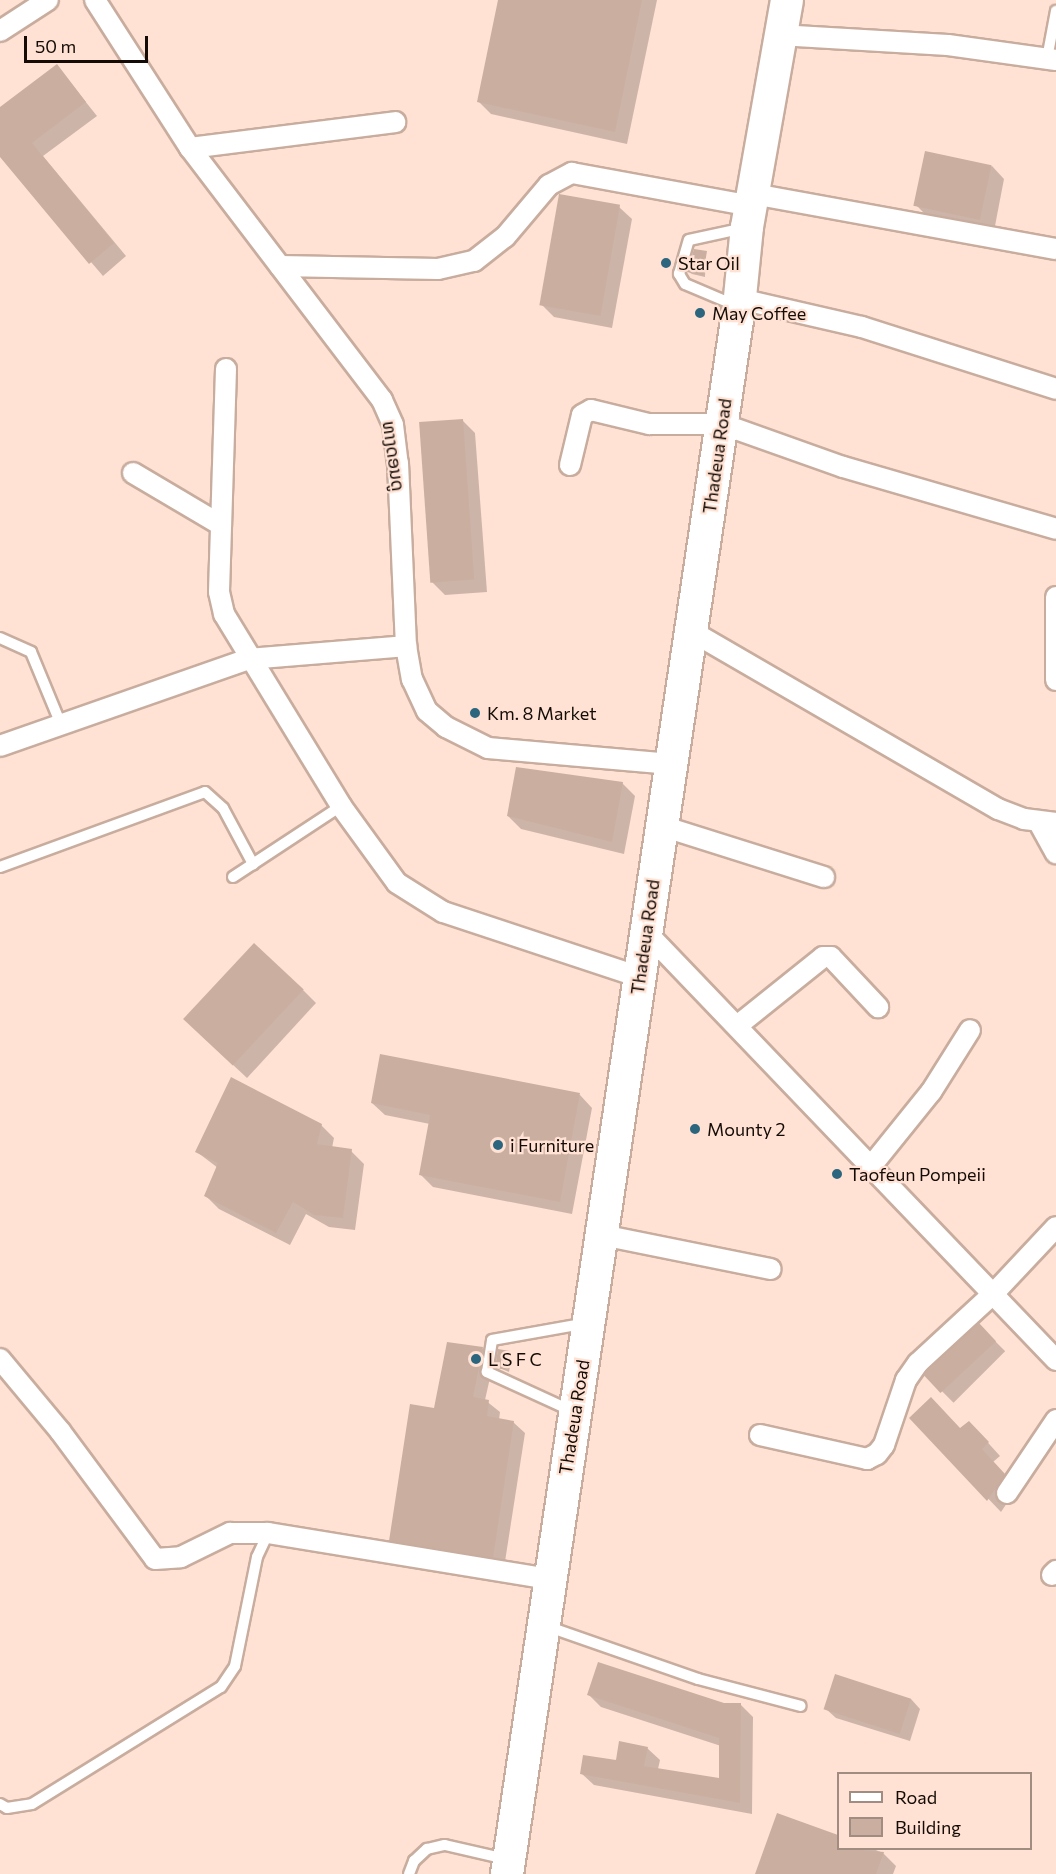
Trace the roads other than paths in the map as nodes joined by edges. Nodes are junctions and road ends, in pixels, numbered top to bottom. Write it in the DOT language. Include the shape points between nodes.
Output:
graph roads {
  1 [pos="48,0"];
  2 [pos="95,0"];
  3 [pos="787,0"];
  4 [pos="1056,11"];
  5 [pos="0,30"];
  6 [pos="779,35"];
  7 [pos="1052,59"];
  8 [pos="395,122"];
  9 [pos="190,148"];
  10 [pos="750,209"];
  11 [pos="1056,249"];
  12 [pos="280,266"];
  13 [pos="740,303"];
  14 [pos="226,369"];
  15 [pos="1056,389"];
  16 [pos="722,424"];
  17 [pos="570,465"];
  18 [pos="133,473"];
  19 [pos="221,525"];
  20 [pos="1056,529"];
  21 [pos="1056,597"];
  22 [pos="691,632"];
  23 [pos="0,638"];
  24 [pos="406,646"];
  25 [pos="249,659"];
  26 [pos="1056,680"];
  27 [pos="62,727"];
  28 [pos="0,746"];
  29 [pos="671,764"];
  30 [pos="341,806"];
  31 [pos="1047,822"];
  32 [pos="662,826"];
  33 [pos="1056,853"];
  34 [pos="253,864"];
  35 [pos="0,867"];
  36 [pos="233,877"];
  37 [pos="824,877"];
  38 [pos="645,931"];
  39 [pos="639,977"];
  40 [pos="879,1007"];
  41 [pos="737,1026"];
  42 [pos="970,1030"];
  43 [pos="872,1165"];
  44 [pos="1056,1227"];
  45 [pos="602,1235"];
  46 [pos="771,1269"];
  47 [pos="995,1292"];
  48 [pos="588,1323"];
  49 [pos="0,1359"];
  50 [pos="1056,1360"];
  51 [pos="574,1413"];
  52 [pos="1056,1420"];
  53 [pos="760,1436"];
  54 [pos="1007,1493"];
  55 [pos="268,1533"];
  56 [pos="549,1579"];
  57 [pos="543,1625"];
  58 [pos="801,1707"];
  59 [pos="0,1804"];
  60 [pos="508,1867"];
  61 [pos="409,1874"];
  1 -- 5 [label="street"];
  2 -- 9 [label="street, ທາງດອນດູ"];
  3 -- 6 [label="main road, Thadeua Road"];
  4 -- 7 [label="lane"];
  6 -- 7 [label="street" via="948,45"];
  6 -- 10 [label="main road, Thadeua Road"];
  8 -- 9 [label="street"];
  9 -- 12 [label="street, ທາງດອນດູ"];
  10 -- 11 [label="street"];
  10 -- 12 [label="street" via="572,173 549,185 505,237 474,261 438,269"];
  10 -- 13 [label="main road, Thadeua Road"];
  10 -- 13 [label="lane" via="689,240 679,274 684,284"];
  12 -- 24 [label="street, ທາງດອນດູ" via="370,379 393,425 399,463"];
  13 -- 15 [label="street" via="862,327"];
  13 -- 16 [label="main road, Thadeua Road"];
  14 -- 19 [label="street"];
  16 -- 17 [label="street" via="649,424 591,410 582,415"];
  16 -- 20 [label="street" via="843,467"];
  16 -- 22 [label="main road, Thadeua Road"];
  18 -- 19 [label="street"];
  19 -- 25 [label="street" via="219,592 224,614"];
  21 -- 26 [label="street"];
  22 -- 29 [label="main road, Thadeua Road"];
  22 -- 31 [label="street" via="998,809"];
  23 -- 27 [label="lane" via="31,652"];
  24 -- 25 [label="street"];
  24 -- 29 [label="street, ທາງດອນດູ" via="412,679 427,711 488,748"];
  25 -- 27 [label="street"];
  25 -- 30 [label="street"];
  27 -- 28 [label="street"];
  29 -- 32 [label="main road, Thadeua Road"];
  30 -- 34 [label="lane"];
  30 -- 39 [label="street" via="398,883 443,912"];
  31 -- 33 [label="street"];
  32 -- 37 [label="street"];
  32 -- 38 [label="main road, Thadeua Road"];
  34 -- 35 [label="lane" via="223,808 205,792"];
  34 -- 36 [label="lane"];
  38 -- 39 [label="main road, Thadeua Road"];
  38 -- 41 [label="street"];
  39 -- 45 [label="main road, Thadeua Road"];
  40 -- 41 [label="street" via="831,957 824,957"];
  41 -- 43 [label="street"];
  42 -- 43 [label="street" via="931,1092"];
  43 -- 47 [label="street"];
  44 -- 47 [label="street"];
  45 -- 46 [label="street"];
  45 -- 48 [label="main road, Thadeua Road"];
  47 -- 50 [label="street"];
  47 -- 53 [label="street" via="918,1363 906,1380 884,1445 877,1454 867,1459"];
  48 -- 51 [label="main road, Thadeua Road"];
  48 -- 51 [label="lane" via="492,1341 487,1372"];
  49 -- 55 [label="street" via="60,1431 155,1559 181,1557 230,1533"];
  51 -- 56 [label="main road, Thadeua Road"];
  52 -- 54 [label="street"];
  55 -- 56 [label="street"];
  55 -- 59 [label="lane" via="257,1557 235,1666 222,1687 32,1804 8,1808"];
  56 -- 57 [label="main road, Thadeua Road"];
  57 -- 58 [label="lane" via="698,1679"];
  57 -- 60 [label="main road, Thadeua Road"];
  60 -- 61 [label="lane" via="445,1845 427,1849 414,1861"];
}
